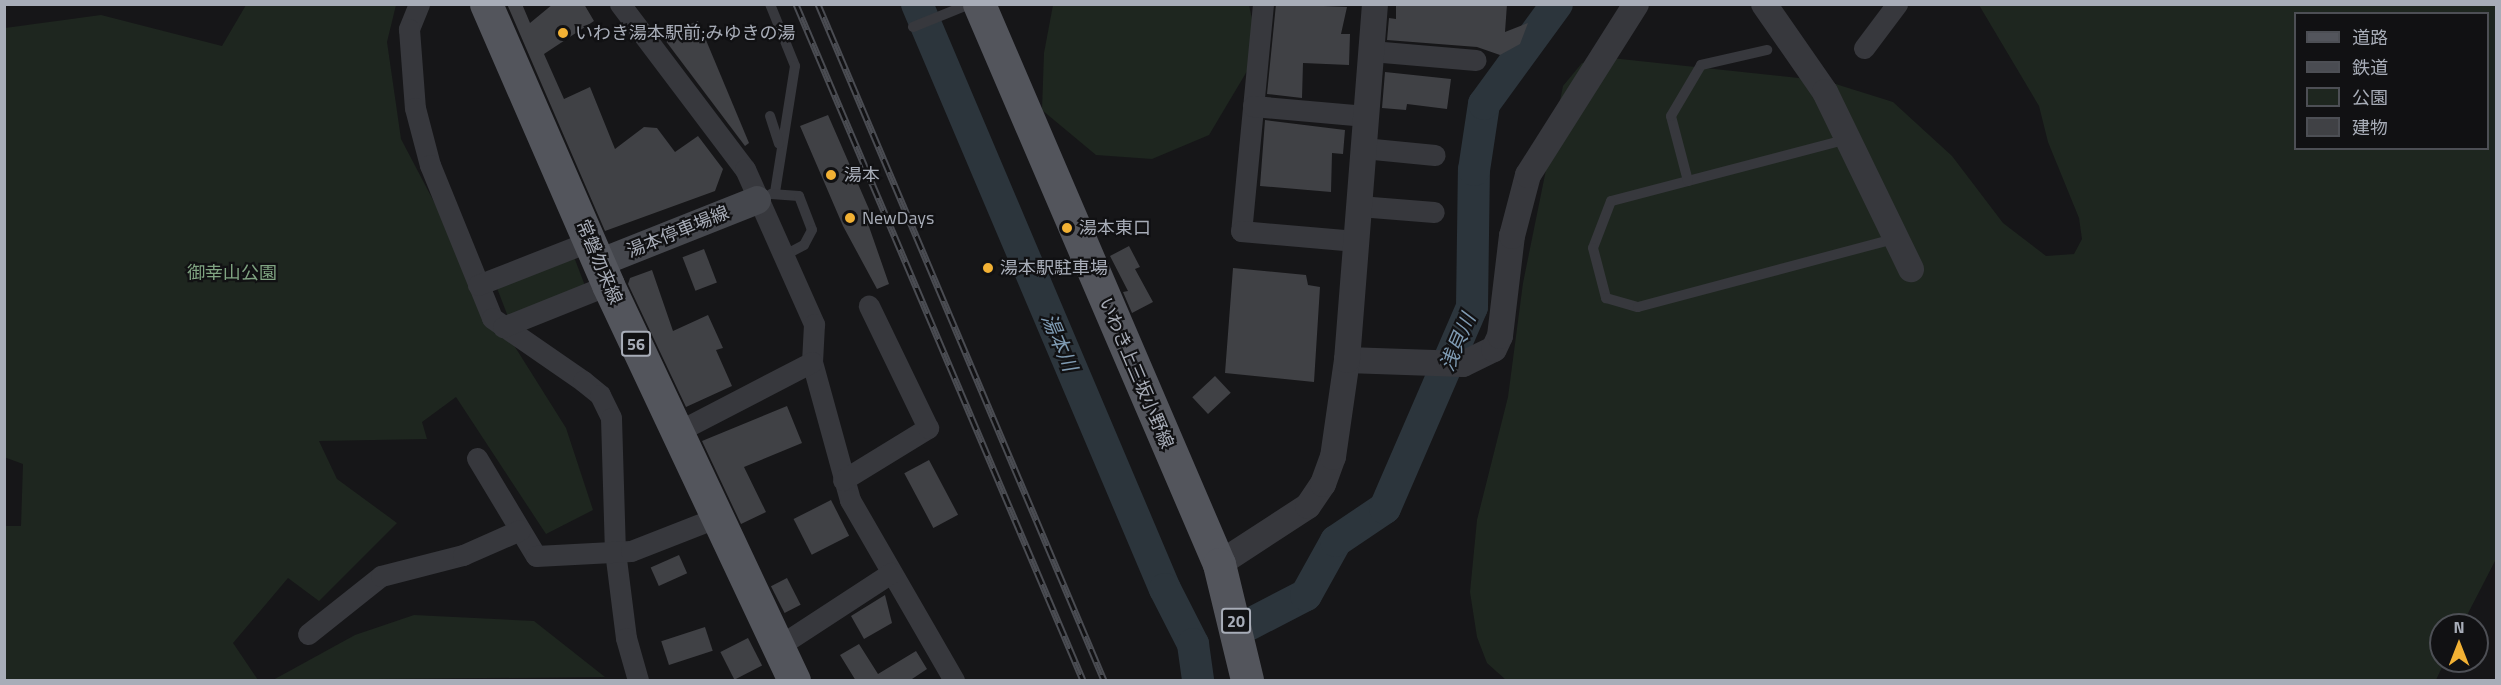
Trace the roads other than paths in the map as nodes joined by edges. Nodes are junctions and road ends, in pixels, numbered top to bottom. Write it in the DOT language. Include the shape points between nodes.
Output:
graph roads {
  1 [pos="419,4"];
  2 [pos="486,4"];
  3 [pos="620,4"];
  4 [pos="770,4"];
  5 [pos="970,4"];
  6 [pos="979,4"];
  7 [pos="1263,4"];
  8 [pos="1375,4"];
  9 [pos="1636,4"];
  10 [pos="1764,4"];
  11 [pos="1898,4"];
  12 [pos="914,27"];
  13 [pos="1864,48"];
  14 [pos="1767,50"];
  15 [pos="1371,51"];
  16 [pos="1476,60"];
  17 [pos="1253,106"];
  18 [pos="770,116"];
  19 [pos="1366,116"];
  20 [pos="1850,138"];
  21 [pos="780,147"];
  22 [pos="1364,148"];
  23 [pos="1435,155"];
  24 [pos="1688,181"];
  25 [pos="766,196"];
  26 [pos="1359,206"];
  27 [pos="1434,212"];
  28 [pos="1898,238"];
  29 [pos="1356,241"];
  30 [pos="783,256"];
  31 [pos="599,263"];
  32 [pos="1911,269"];
  33 [pos="478,285"];
  34 [pos="869,306"];
  35 [pos="503,327"];
  36 [pos="1347,360"];
  37 [pos="812,362"];
  38 [pos="677,432"];
  39 [pos="477,458"];
  40 [pos="843,480"];
  41 [pos="715,518"];
  42 [pos="520,530"];
  43 [pos="615,551"];
  44 [pos="1219,564"];
  45 [pos="891,573"];
  46 [pos="308,634"];
  47 [pos="779,646"];
  48 [pos="638,681"];
  49 [pos="794,681"];
  50 [pos="954,681"];
  51 [pos="1247,681"];
  1 -- 33 [label="street" via="409,30 415,108 430,165"];
  2 -- 31 [label="main road, 常磐勿来線 / 56"];
  3 -- 25 [label="street"];
  4 -- 21 [label="lane" via="795,66"];
  5 -- 12 [label="lane"];
  6 -- 44 [label="main road, いわき上三坂小野線 / 20"];
  7 -- 17 [label="street"];
  8 -- 15 [label="street"];
  9 -- 36 [label="street" via="1595,75 1541,149 1528,175 1512,236 1500,336 1485,357 1463,364"];
  10 -- 20 [label="street"];
  11 -- 13 [label="street"];
  14 -- 24 [label="lane" via="1701,65 1671,116"];
  15 -- 16 [label="street"];
  15 -- 19 [label="street"];
  17 -- 19 [label="street"];
  17 -- 29 [label="street" via="1241,231"];
  18 -- 21 [label="lane"];
  19 -- 22 [label="street"];
  20 -- 24 [label="lane"];
  20 -- 28 [label="street"];
  21 -- 25 [label="lane"];
  22 -- 23 [label="street"];
  22 -- 26 [label="street"];
  24 -- 28 [label="lane" via="1611,201 1593,248 1606,298 1638,307"];
  25 -- 30 [label="street"];
  25 -- 30 [label="lane" via="799,196 812,230 804,245"];
  25 -- 31 [label="main road, 湯本停車場線"];
  26 -- 27 [label="street"];
  26 -- 29 [label="street"];
  28 -- 32 [label="street"];
  29 -- 36 [label="street"];
  30 -- 37 [label="street" via="814,324"];
  31 -- 33 [label="street"];
  31 -- 35 [label="street"];
  31 -- 38 [label="main road, 常磐勿来線 / 56"];
  33 -- 35 [label="street" via="492,318"];
  34 -- 40 [label="street" via="928,428"];
  35 -- 43 [label="street" via="583,381 606,405 611,418"];
  36 -- 44 [label="street" via="1339,426 1323,484 1290,522"];
  37 -- 38 [label="street"];
  37 -- 40 [label="street"];
  38 -- 41 [label="main road, 常磐勿来線 / 56"];
  39 -- 42 [label="street"];
  40 -- 45 [label="street" via="862,527"];
  41 -- 43 [label="street" via="656,544"];
  41 -- 47 [label="main road, 常磐勿来線 / 56"];
  42 -- 43 [label="street" via="536,556"];
  42 -- 46 [label="street" via="463,555 381,576"];
  43 -- 48 [label="street" via="626,638"];
  44 -- 51 [label="main road, いわき上三坂小野線 / 20"];
  45 -- 47 [label="street"];
  45 -- 50 [label="street"];
  47 -- 49 [label="main road, 常磐勿来線 / 56"];
}
